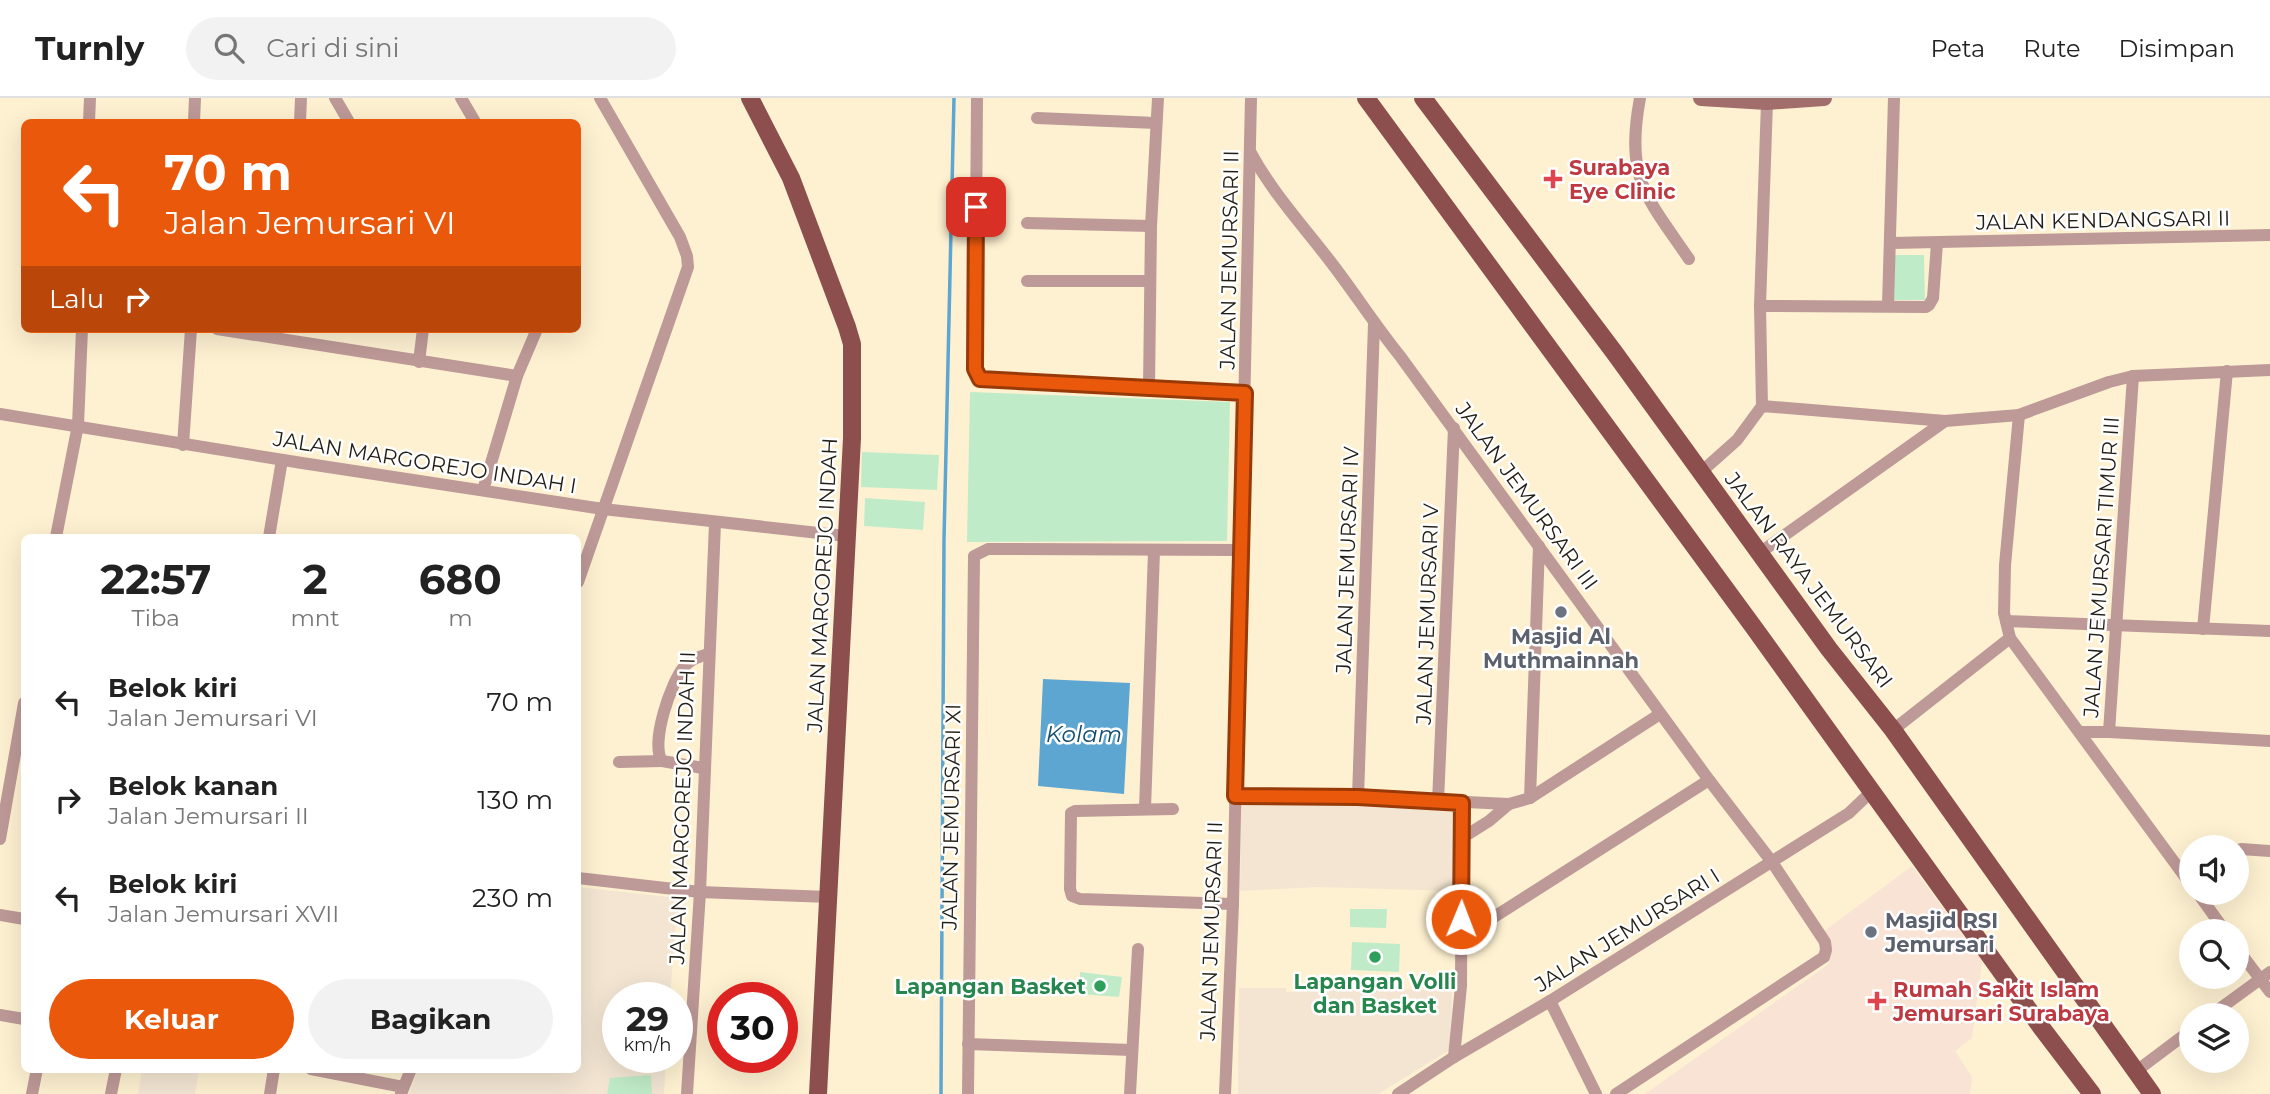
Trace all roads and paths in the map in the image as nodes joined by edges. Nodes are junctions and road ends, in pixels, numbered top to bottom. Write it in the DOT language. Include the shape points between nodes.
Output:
graph roads {
  1 [pos="90,98"];
  2 [pos="195,98"];
  3 [pos="301,98"];
  4 [pos="335,98"];
  5 [pos="461,98"];
  6 [pos="600,98"];
  7 [pos="750,98"];
  8 [pos="976,98"];
  9 [pos="1158,98"];
  10 [pos="1251,98"];
  11 [pos="1366,98"];
  12 [pos="1423,98"];
  13 [pos="1640,98"];
  14 [pos="1701,98"];
  15 [pos="1824,98"];
  16 [pos="1894,98"];
  17 [pos="1730,99"];
  18 [pos="1767,102"];
  19 [pos="1037,118"];
  20 [pos="89,119"];
  21 [pos="194,119"];
  22 [pos="300,119"];
  23 [pos="347,119"];
  24 [pos="473,119"];
  25 [pos="1156,123"];
  26 [pos="1251,153"];
  27 [pos="1027,223"];
  28 [pos="1151,226"];
  29 [pos="2270,235"];
  30 [pos="1891,243"];
  31 [pos="1937,243"];
  32 [pos="1689,259"];
  33 [pos="1027,281"];
  34 [pos="1150,281"];
  35 [pos="1888,305"];
  36 [pos="1760,306"];
  37 [pos="1374,324"];
  38 [pos="82,333"];
  39 [pos="191,333"];
  40 [pos="241,333"];
  41 [pos="423,333"];
  42 [pos="535,333"];
  43 [pos="419,362"];
  44 [pos="2270,370"];
  45 [pos="2227,372"];
  46 [pos="517,376"];
  47 [pos="2133,376"];
  48 [pos="1149,388"];
  49 [pos="1245,393"];
  50 [pos="1762,406"];
  51 [pos="0,414"];
  52 [pos="2019,415"];
  53 [pos="1945,421"];
  54 [pos="78,425"];
  55 [pos="1454,428"];
  56 [pos="183,444"];
  57 [pos="282,460"];
  58 [pos="1701,472"];
  59 [pos="483,490"];
  60 [pos="603,509"];
  61 [pos="715,523"];
  62 [pos="57,534"];
  63 [pos="270,534"];
  64 [pos="846,536"];
  65 [pos="1539,546"];
  66 [pos="1240,550"];
  67 [pos="1154,551"];
  68 [pos="1760,552"];
  69 [pos="581,573"];
  70 [pos="2005,617"];
  71 [pos="2116,626"];
  72 [pos="2203,629"];
  73 [pos="2270,631"];
  74 [pos="2010,638"];
  75 [pos="708,653"];
  76 [pos="1660,714"];
  77 [pos="21,720"];
  78 [pos="1893,730"];
  79 [pos="2109,732"];
  80 [pos="2080,733"];
  81 [pos="2270,741"];
  82 [pos="662,761"];
  83 [pos="619,762"];
  84 [pos="703,768"];
  85 [pos="1709,780"];
  86 [pos="1872,791"];
  87 [pos="1235,796"];
  88 [pos="1358,797"];
  89 [pos="1530,798"];
  90 [pos="1438,802"];
  91 [pos="1462,803"];
  92 [pos="1509,804"];
  93 [pos="1145,809"];
  94 [pos="1173,810"];
  95 [pos="1462,838"];
  96 [pos="0,839"];
  97 [pos="2249,850"];
  98 [pos="2270,851"];
  99 [pos="1772,862"];
  100 [pos="2179,867"];
  101 [pos="581,878"];
  102 [pos="700,892"];
  103 [pos="829,897"];
  104 [pos="1233,904"];
  105 [pos="0,915"];
  106 [pos="21,918"];
  107 [pos="1461,938"];
  108 [pos="1138,949"];
  109 [pos="2249,960"];
  110 [pos="2265,975"];
  111 [pos="2270,992"];
  112 [pos="1550,1001"];
  113 [pos="2227,1003"];
  114 [pos="0,1015"];
  115 [pos="21,1018"];
  116 [pos="2179,1039"];
  117 [pos="968,1044"];
  118 [pos="1131,1050"];
  119 [pos="1454,1057"];
  120 [pos="2135,1072"];
  121 [pos="36,1073"];
  122 [pos="115,1073"];
  123 [pos="273,1073"];
  124 [pos="328,1073"];
  125 [pos="409,1073"];
  126 [pos="402,1091"];
  127 [pos="32,1094"];
  128 [pos="111,1094"];
  129 [pos="270,1094"];
  130 [pos="687,1094"];
  131 [pos="818,1094"];
  132 [pos="968,1094"];
  133 [pos="1130,1094"];
  134 [pos="1225,1094"];
  135 [pos="1398,1094"];
  136 [pos="1596,1094"];
  137 [pos="1616,1094"];
  138 [pos="2092,1094"];
  139 [pos="2152,1094"];
  1 -- 20 [label="street"];
  2 -- 21 [label="street"];
  3 -- 22 [label="street"];
  4 -- 23 [label="street"];
  5 -- 24 [label="street"];
  6 -- 60 [label="street" via="680,237 688,267"];
  7 -- 64 [label="main road, JALAN MARGOREJO INDAH" via="799,198 852,344"];
  8 -- 48 [label="street" via="975,369 980,379"];
  9 -- 25 [label="street"];
  10 -- 26 [label="street, JALAN JEMURSARI II"];
  11 -- 86 [label="main road"];
  12 -- 58 [label="main road, JALAN RAYA JEMURSARI"];
  13 -- 32 [label="street" via="1634,150 1637,170 1645,192"];
  14 -- 17 [label="main road"];
  15 -- 18 [label="main road"];
  16 -- 30 [label="street"];
  17 -- 18 [label="main road"];
  18 -- 36 [label="street"];
  19 -- 25 [label="street"];
  25 -- 28 [label="street"];
  26 -- 37 [label="street, JALAN JEMURSARI III"];
  26 -- 49 [label="street, JALAN JEMURSARI II"];
  27 -- 28 [label="street"];
  28 -- 34 [label="street"];
  29 -- 31 [label="street, JALAN KENDANGSARI II"];
  30 -- 31 [label="street, JALAN KENDANGSARI II"];
  30 -- 35 [label="street"];
  31 -- 35 [label="street" via="1929,305"];
  33 -- 34 [label="street"];
  34 -- 48 [label="street"];
  35 -- 36 [label="street"];
  36 -- 50 [label="street"];
  37 -- 55 [label="street, JALAN JEMURSARI III"];
  37 -- 88 [label="street, JALAN JEMURSARI IV"];
  38 -- 54 [label="street"];
  39 -- 56 [label="street"];
  40 -- 43 [label="street"];
  41 -- 43 [label="street"];
  42 -- 46 [label="street"];
  43 -- 46 [label="street"];
  44 -- 45 [label="street"];
  45 -- 47 [label="street"];
  45 -- 72 [label="street"];
  46 -- 59 [label="street"];
  47 -- 52 [label="street"];
  47 -- 71 [label="street, JALAN JEMURSARI TIMUR III"];
  48 -- 49 [label="street"];
  49 -- 66 [label="street, JALAN JEMURSARI II"];
  50 -- 53 [label="street"];
  50 -- 58 [label="street" via="1737,440"];
  51 -- 54 [label="street, JALAN MARGOREJO INDAH I"];
  52 -- 53 [label="street"];
  52 -- 70 [label="street" via="2005,565"];
  53 -- 68 [label="street"];
  54 -- 56 [label="street, JALAN MARGOREJO INDAH I"];
  54 -- 62 [label="street"];
  55 -- 65 [label="street, JALAN JEMURSARI III"];
  55 -- 90 [label="street, JALAN JEMURSARI V"];
  56 -- 57 [label="street, JALAN MARGOREJO INDAH I"];
  57 -- 59 [label="street, JALAN MARGOREJO INDAH I"];
  57 -- 63 [label="street"];
  58 -- 68 [label="main road, JALAN RAYA JEMURSARI"];
  59 -- 60 [label="street, JALAN MARGOREJO INDAH I"];
  60 -- 61 [label="street, JALAN MARGOREJO INDAH I"];
  60 -- 69 [label="street"];
  61 -- 64 [label="street, JALAN MARGOREJO INDAH I"];
  61 -- 75 [label="street, JALAN MARGOREJO INDAH II"];
  64 -- 103 [label="main road, JALAN MARGOREJO INDAH"];
  65 -- 76 [label="street, JALAN JEMURSARI III"];
  65 -- 89 [label="street"];
  66 -- 67 [label="street"];
  66 -- 87 [label="street, JALAN JEMURSARI II"];
  67 -- 93 [label="street"];
  67 -- 117 [label="street, JALAN JEMURSARI XI" via="988,549 977,553 973,563"];
  68 -- 78 [label="main road, JALAN RAYA JEMURSARI"];
  70 -- 71 [label="street"];
  70 -- 74 [label="street"];
  71 -- 72 [label="street"];
  71 -- 79 [label="street, JALAN JEMURSARI TIMUR III"];
  72 -- 73 [label="street"];
  74 -- 78 [label="street"];
  74 -- 80 [label="street"];
  75 -- 82 [label="street" via="683,668 668,699 659,749"];
  75 -- 84 [label="street, JALAN MARGOREJO INDAH II"];
  76 -- 85 [label="street, JALAN JEMURSARI III"];
  76 -- 89 [label="street"];
  77 -- 96 [label="street"];
  78 -- 120 [label="main road, JALAN RAYA JEMURSARI"];
  79 -- 80 [label="street, JALAN JEMURSARI TIMUR III"];
  79 -- 81 [label="street"];
  80 -- 100 [label="street"];
  82 -- 83 [label="street"];
  82 -- 84 [label="street"];
  84 -- 102 [label="street, JALAN MARGOREJO INDAH II"];
  85 -- 99 [label="street, JALAN JEMURSARI III"];
  85 -- 107 [label="street"];
  86 -- 99 [label="street, JALAN JEMURSARI I" via="1849,813"];
  86 -- 138 [label="main road"];
  87 -- 88 [label="street"];
  87 -- 104 [label="street, JALAN JEMURSARI II"];
  88 -- 90 [label="street"];
  89 -- 92 [label="street"];
  90 -- 91 [label="street"];
  91 -- 92 [label="street"];
  91 -- 95 [label="street"];
  92 -- 95 [label="street"];
  93 -- 94 [label="street"];
  93 -- 104 [label="street" via="1070,813 1072,896"];
  95 -- 107 [label="street"];
  97 -- 98 [label="street"];
  99 -- 112 [label="street, JALAN JEMURSARI I"];
  99 -- 137 [label="street, JALAN JEMURSARI III" via="1825,942 1824,957"];
  101 -- 102 [label="street"];
  102 -- 103 [label="street"];
  102 -- 130 [label="street, JALAN MARGOREJO INDAH II"];
  103 -- 131 [label="main road, JALAN MARGOREJO INDAH"];
  104 -- 134 [label="street, JALAN JEMURSARI II"];
  105 -- 106 [label="street"];
  107 -- 119 [label="street"];
  108 -- 118 [label="street"];
  109 -- 110 [label="street"];
  110 -- 111 [label="street"];
  110 -- 113 [label="street"];
  112 -- 119 [label="street, JALAN JEMURSARI I"];
  112 -- 136 [label="street"];
  114 -- 115 [label="street"];
  116 -- 120 [label="street"];
  117 -- 118 [label="street"];
  117 -- 132 [label="street, JALAN JEMURSARI XI"];
  118 -- 133 [label="street"];
  119 -- 135 [label="street, JALAN JEMURSARI I"];
  120 -- 139 [label="main road, JALAN RAYA JEMURSARI"];
  121 -- 127 [label="street"];
  122 -- 128 [label="street"];
  123 -- 129 [label="street"];
  124 -- 126 [label="street"];
  125 -- 126 [label="street"];
}
